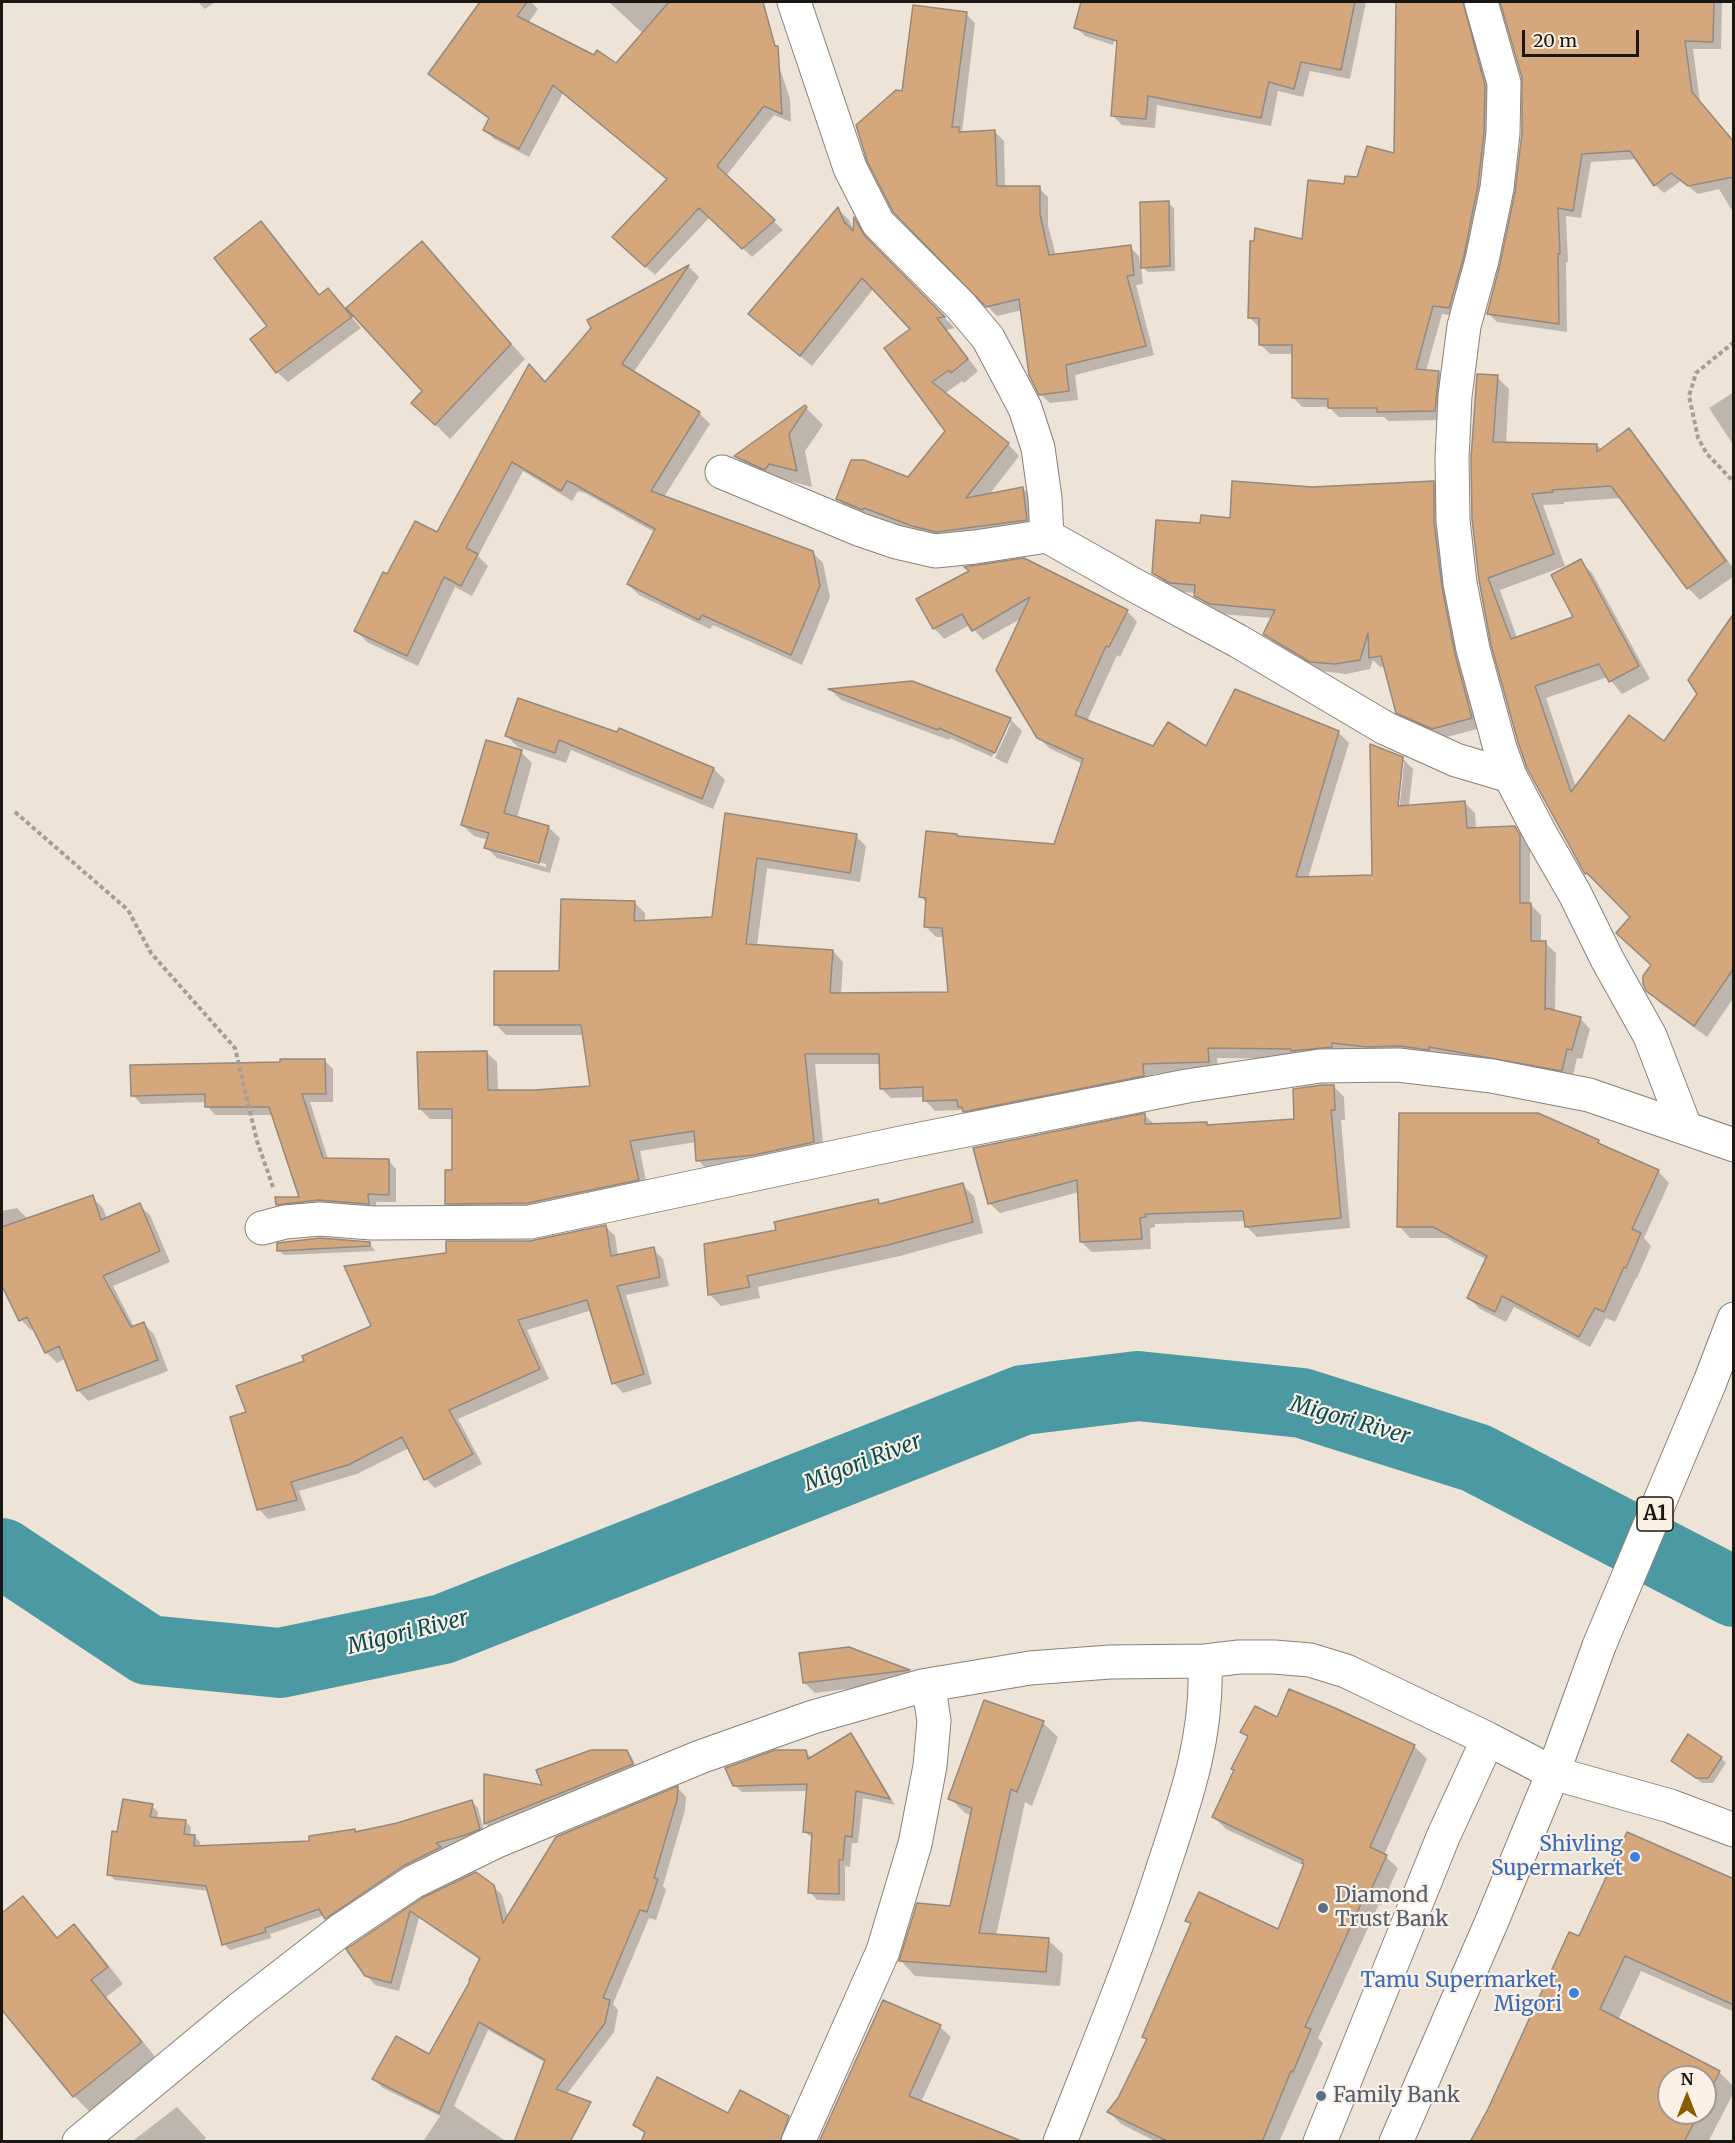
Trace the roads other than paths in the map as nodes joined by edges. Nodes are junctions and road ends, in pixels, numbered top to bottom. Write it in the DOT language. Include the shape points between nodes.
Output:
graph roads {
  1 [pos="794,2"];
  2 [pos="1481,2"];
  3 [pos="722,472"];
  4 [pos="1047,536"];
  5 [pos="1510,776"];
  6 [pos="1684,1127"];
  7 [pos="1734,1145"];
  8 [pos="273,1225"];
  9 [pos="1734,1319"];
  10 [pos="1205,1661"];
  11 [pos="922,1686"];
  12 [pos="1488,1738"];
  13 [pos="1552,1773"];
  14 [pos="1734,1830"];
  15 [pos="79,2142"];
  16 [pos="798,2142"];
  17 [pos="1060,2142"];
  18 [pos="1320,2142"];
  19 [pos="1396,2142"];
  1 -- 4 [label="main road" via="850,168 878,223 962,306 987,338 1024,408 1038,448"];
  2 -- 5 [label="main road" via="1504,84 1503,133 1497,188 1464,326 1455,396 1453,520 1473,649"];
  3 -- 4 [label="main road" via="861,530 936,550"];
  4 -- 5 [label="main road" via="1239,641 1385,728 1456,760"];
  5 -- 6 [label="main road" via="1650,1036"];
  6 -- 7 [label="main road"];
  6 -- 8 [label="main road" via="1589,1095 1492,1076 1398,1065 1320,1066 1176,1088 530,1222 372,1223 320,1219"];
  9 -- 13 [label="main road, A1" via="1599,1646"];
  10 -- 11 [label="main road" via="1030,1668"];
  10 -- 12 [label="main road" via="1239,1656 1310,1660 1346,1671"];
  10 -- 17 [label="main road" via="1203,1722 1186,1797 1148,1916"];
  11 -- 15 [label="main road" via="813,1717 700,1757 497,1841 413,1882 340,1930"];
  11 -- 16 [label="main road" via="931,1701 934,1721 915,1845 883,1951"];
  12 -- 13 [label="main road"];
  12 -- 18 [label="main road" via="1443,1837"];
  13 -- 14 [label="main road" via="1670,1806"];
  13 -- 19 [label="main road, A1"];
}
